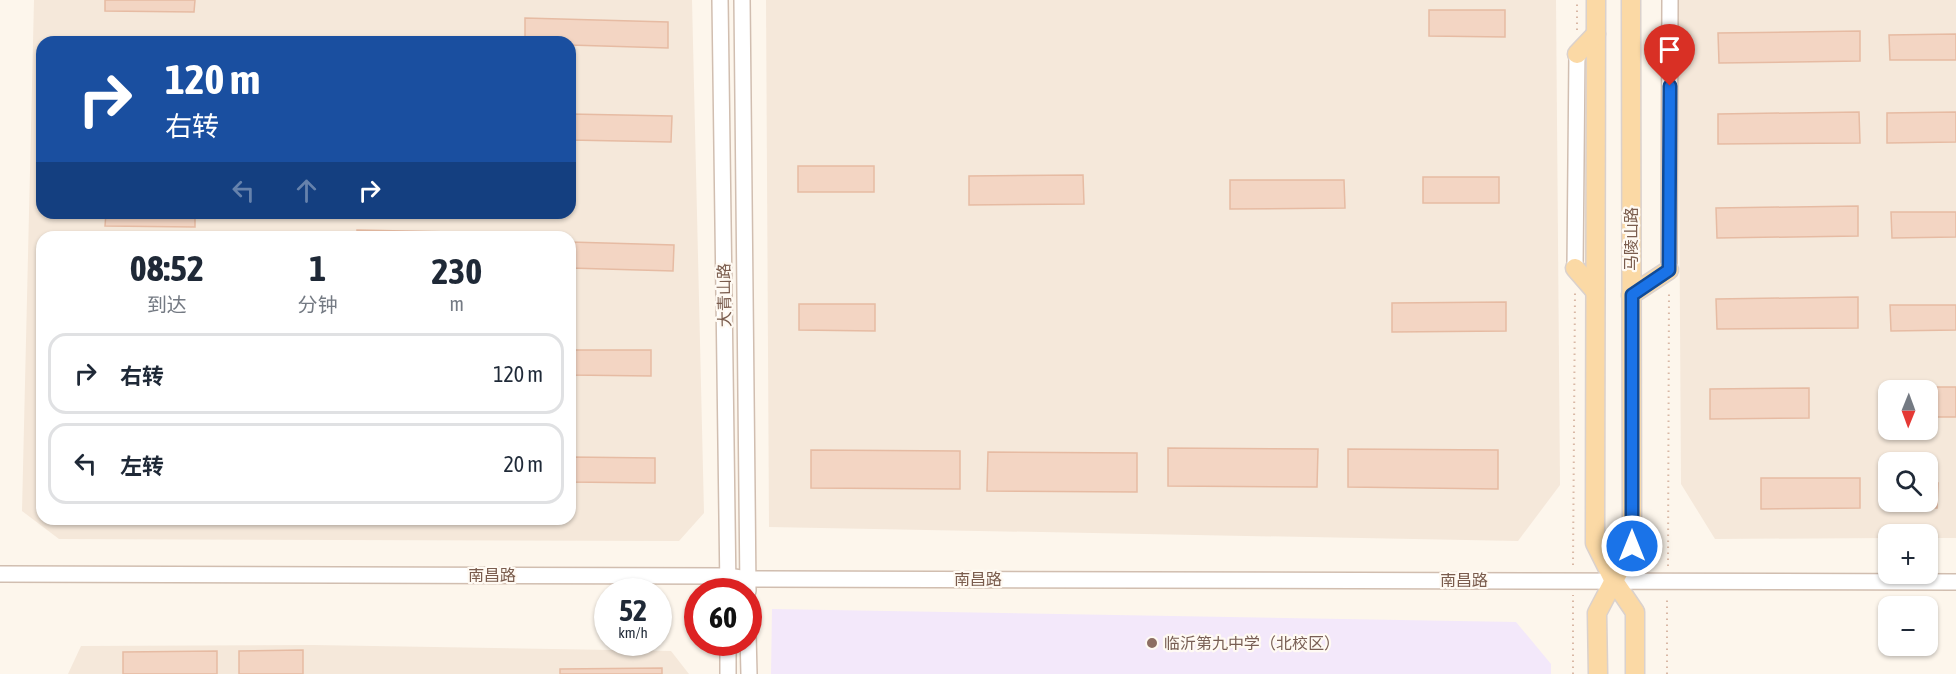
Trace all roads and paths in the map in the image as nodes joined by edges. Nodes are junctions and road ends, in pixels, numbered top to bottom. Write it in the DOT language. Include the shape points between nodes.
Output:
graph roads {
  1 [pos="720,0"];
  2 [pos="742,0"];
  3 [pos="1577,0"];
  4 [pos="1596,0"];
  5 [pos="1631,0"];
  6 [pos="1670,0"];
  7 [pos="1596,34"];
  8 [pos="1577,54"];
  9 [pos="1575,268"];
  10 [pos="1669,270"];
  11 [pos="1595,291"];
  12 [pos="1632,295"];
  13 [pos="0,574"];
  14 [pos="727,578"];
  15 [pos="748,578"];
  16 [pos="1573,580"];
  17 [pos="1614,581"];
  18 [pos="1668,581"];
  19 [pos="1956,582"];
  20 [pos="684,583"];
  21 [pos="762,585"];
  22 [pos="728,656"];
  23 [pos="749,656"];
  24 [pos="728,674"];
  25 [pos="749,674"];
  26 [pos="1573,674"];
  27 [pos="1598,674"];
  28 [pos="1635,674"];
  29 [pos="1666,674"];
  1 -- 14 [label="street, 大青山路"];
  2 -- 15 [label="street, 大青山路"];
  3 -- 8 [label="path"];
  4 -- 7 [label="main road"];
  5 -- 12 [label="main road, 马陵山路"];
  6 -- 10 [label="street"];
  7 -- 8 [label="main road"];
  7 -- 11 [label="main road"];
  8 -- 9 [label="street"];
  9 -- 11 [label="main road"];
  9 -- 16 [label="path"];
  10 -- 12 [label="main road"];
  10 -- 18 [label="path"];
  11 -- 17 [label="main road" via="1595,543"];
  12 -- 17 [label="main road, 马陵山路" via="1632,546"];
  13 -- 20 [label="street, 南昌路"];
  16 -- 17 [label="street, 南昌路"];
  16 -- 21 [label="street, 南昌路"];
  16 -- 26 [label="path"];
  17 -- 18 [label="street, 南昌路"];
  17 -- 27 [label="main road, 马陵山路" via="1598,613"];
  17 -- 28 [label="main road" via="1635,612"];
  18 -- 19 [label="street, 南昌路"];
  18 -- 29 [label="path"];
  22 -- 24 [label="street"];
  23 -- 25 [label="street"];
}
